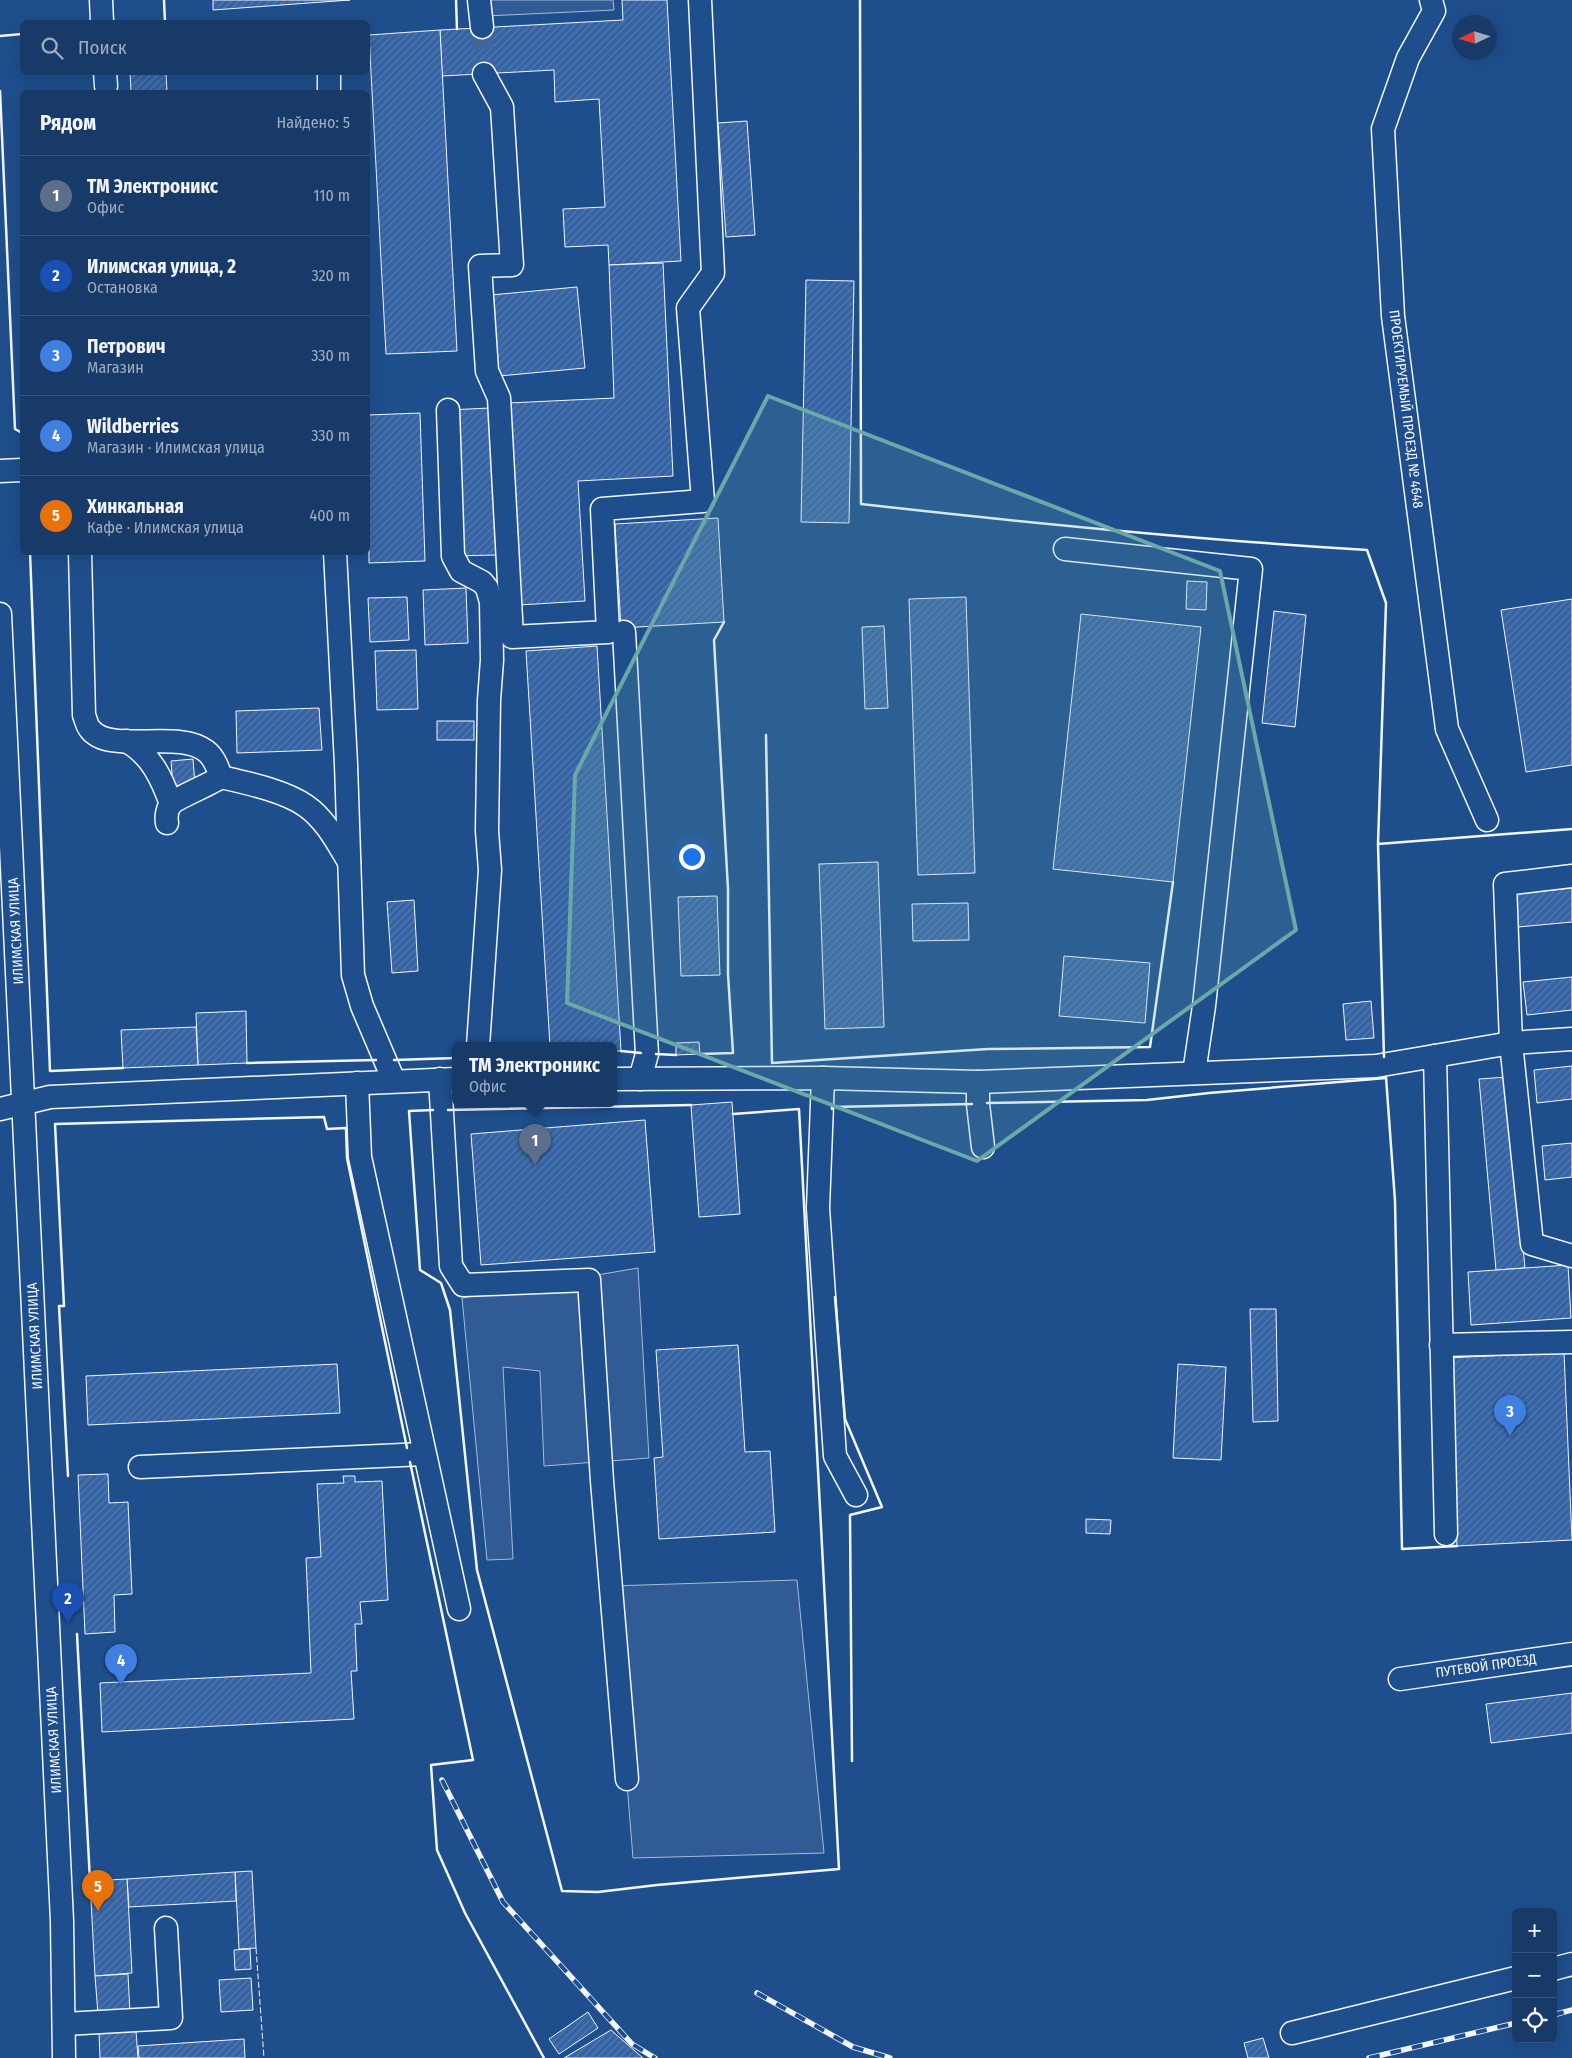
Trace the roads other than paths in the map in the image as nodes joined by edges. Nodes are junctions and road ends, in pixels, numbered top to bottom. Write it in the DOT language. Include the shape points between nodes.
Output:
graph roads {
  1 [pos="101,0"];
  2 [pos="479,0"];
  3 [pos="700,0"];
  4 [pos="1431,0"];
  5 [pos="102,20"];
  6 [pos="482,27"];
  7 [pos="484,74"];
  8 [pos="448,410"];
  9 [pos="20,470"];
  10 [pos="0,471"];
  11 [pos="1065,549"];
  12 [pos="80,555"];
  13 [pos="335,555"];
  14 [pos="0,614"];
  15 [pos="624,632"];
  16 [pos="126,741"];
  17 [pos="221,778"];
  18 [pos="1486,820"];
  19 [pos="350,862"];
  20 [pos="1572,876"];
  21 [pos="1572,1039"];
  22 [pos="478,1042"];
  23 [pos="1511,1043"];
  24 [pos="1435,1056"];
  25 [pos="1194,1073"];
  26 [pos="823,1078"];
  27 [pos="448,1079"];
  28 [pos="617,1079"];
  29 [pos="640,1079"];
  30 [pos="394,1081"];
  31 [pos="978,1082"];
  32 [pos="357,1083"];
  33 [pos="24,1103"];
  34 [pos="0,1109"];
  35 [pos="984,1146"];
  36 [pos="1572,1256"];
  37 [pos="1572,1342"];
  38 [pos="1441,1345"];
  39 [pos="424,1454"];
  40 [pos="140,1467"];
  41 [pos="856,1495"];
  42 [pos="1446,1534"];
  43 [pos="459,1609"];
  44 [pos="1572,1654"];
  45 [pos="1400,1679"];
  46 [pos="627,1779"];
  47 [pos="166,1928"];
  48 [pos="1572,1964"];
  49 [pos="1557,1967"];
  50 [pos="1512,1979"];
  51 [pos="65,2024"];
  52 [pos="1292,2033"];
  53 [pos="64,2058"];
  1 -- 5 [label="street"];
  2 -- 6 [label="street"];
  3 -- 7 [label="street" via="713,273 688,308 703,501 602,509 608,632 512,637 499,398 487,370 480,266 512,265 502,107"];
  4 -- 18 [label="street, ПРОЕКТИРУЕМЫЙ ПРОЕЗД № 4648" via="1434,11 1408,58 1383,129 1393,316 1447,729"];
  8 -- 22 [label="street" via="453,556 461,572 487,588 491,602 487,831 490,870"];
  9 -- 10 [label="street"];
  11 -- 25 [label="street" via="1252,569"];
  12 -- 16 [label="street" via="84,715 90,729 98,736"];
  13 -- 19 [label="street"];
  14 -- 33 [label="street, ИЛИМСКАЯ УЛИЦА"];
  15 -- 29 [label="street" via="648,1054"];
  16 -- 17 [label="street" via="163,740 190,744 212,757"];
  16 -- 17 [label="street" via="156,768 169,813 179,798"];
  17 -- 19 [label="street" via="276,792 306,806 327,827"];
  19 -- 30 [label="street" via="353,975 362,1006"];
  20 -- 23 [label="street" via="1505,884"];
  21 -- 23 [label="street"];
  23 -- 24 [label="street"];
  23 -- 36 [label="street" via="1532,1244"];
  24 -- 25 [label="street" via="1385,1066"];
  24 -- 38 [label="street"];
  25 -- 31 [label="street"];
  26 -- 29 [label="street"];
  26 -- 31 [label="street"];
  26 -- 41 [label="street" via="818,1208 835,1456"];
  27 -- 30 [label="street"];
  27 -- 46 [label="street" via="451,1266 463,1285 589,1280"];
  28 -- 29 [label="street"];
  30 -- 32 [label="street"];
  31 -- 35 [label="street"];
  32 -- 33 [label="street" via="50,1097"];
  32 -- 39 [label="street" via="360,1157"];
  33 -- 34 [label="street"];
  33 -- 51 [label="street, ИЛИМСКАЯ УЛИЦА"];
  37 -- 38 [label="street"];
  38 -- 42 [label="street"];
  39 -- 40 [label="street"];
  39 -- 43 [label="street"];
  44 -- 45 [label="street, ПУТЕВОЙ ПРОЕЗД"];
  47 -- 51 [label="street" via="171,2018"];
  48 -- 49 [label="street"];
  50 -- 52 [label="street"];
  51 -- 53 [label="street, ИЛИМСКАЯ УЛИЦА"];
}
